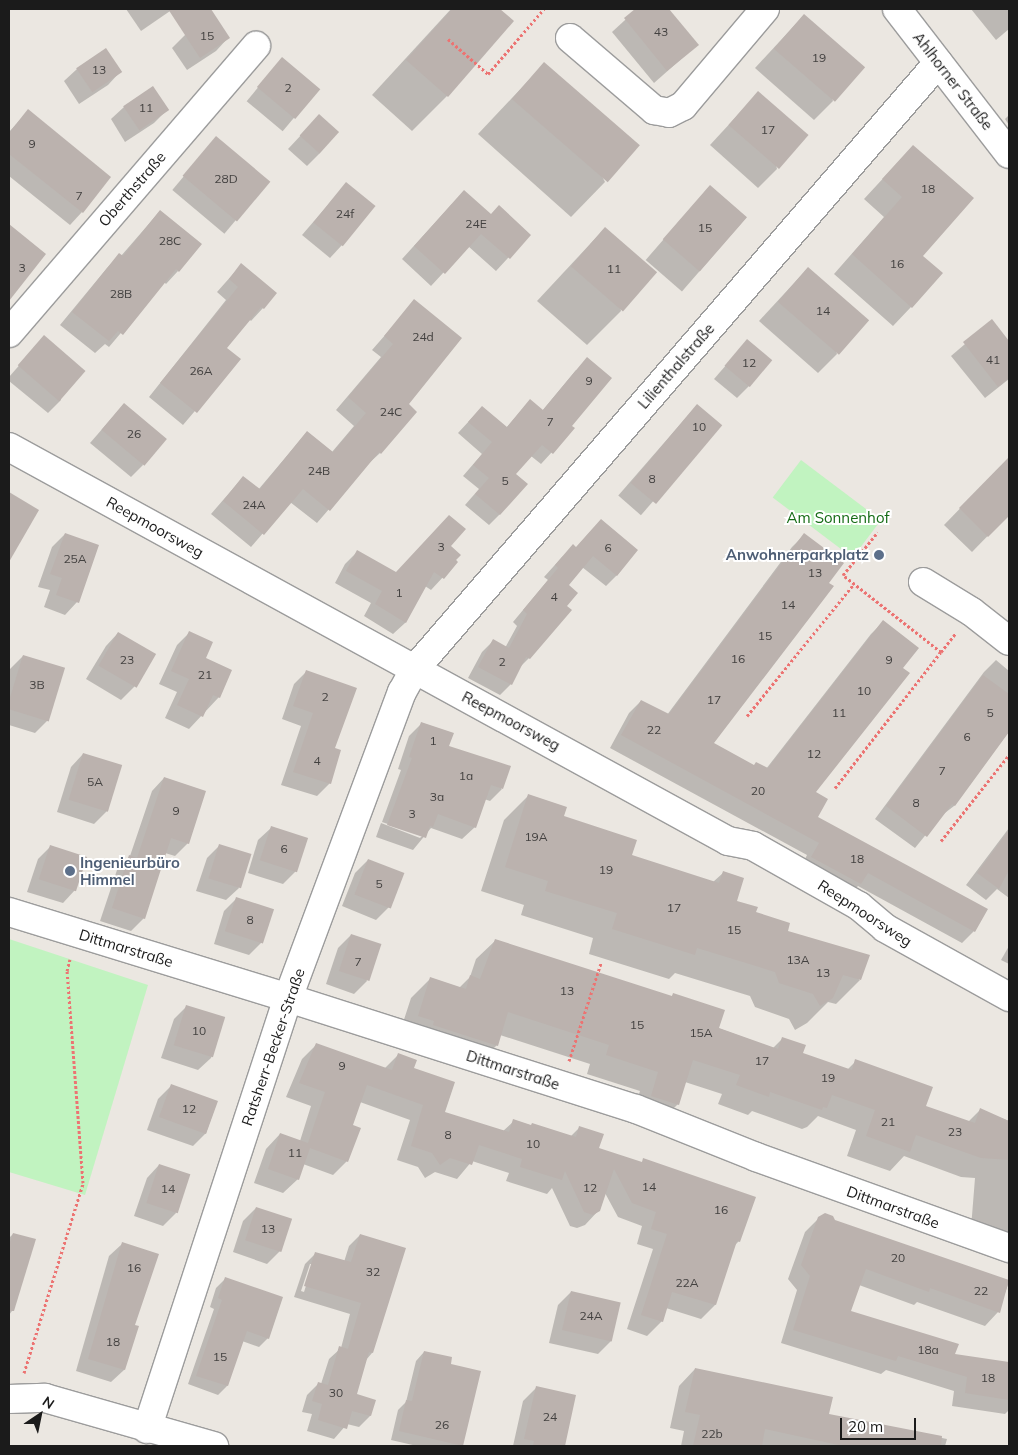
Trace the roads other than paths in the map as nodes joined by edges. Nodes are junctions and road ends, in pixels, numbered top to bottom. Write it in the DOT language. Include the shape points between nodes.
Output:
graph roads {
  1 [pos="765,9"];
  2 [pos="898,9"];
  3 [pos="570,38"];
  4 [pos="256,46"];
  5 [pos="938,63"];
  6 [pos="1009,154"];
  7 [pos="9,333"];
  8 [pos="9,446"];
  9 [pos="923,582"];
  10 [pos="1009,641"];
  11 [pos="414,670"];
  12 [pos="9,912"];
  13 [pos="288,998"];
  14 [pos="1009,998"];
  15 [pos="1009,1248"];
  16 [pos="12,1399"];
  17 [pos="147,1429"];
  18 [pos="214,1446"];
  1 -- 3 [label="street" via="683,106 669,113 654,110"];
  2 -- 5 [label="street, Ahlhorner Straße"];
  4 -- 7 [label="street, Oberthstraße"];
  5 -- 6 [label="street, Ahlhorner Straße"];
  5 -- 11 [label="street, Lilienthalstraße"];
  8 -- 11 [label="street, Reepmoorsweg"];
  9 -- 10 [label="street" via="972,612"];
  11 -- 13 [label="street, Ratsherr-Becker-Straße" via="402,692"];
  11 -- 14 [label="street, Reepmoorsweg" via="728,841 753,846 859,906 885,928"];
  12 -- 13 [label="street, Dittmarstraße"];
  13 -- 15 [label="street, Dittmarstraße" via="639,1110 756,1157"];
  13 -- 17 [label="street, Ratsherr-Becker-Straße"];
  16 -- 17 [label="street" via="45,1398"];
  17 -- 18 [label="street"];
}
